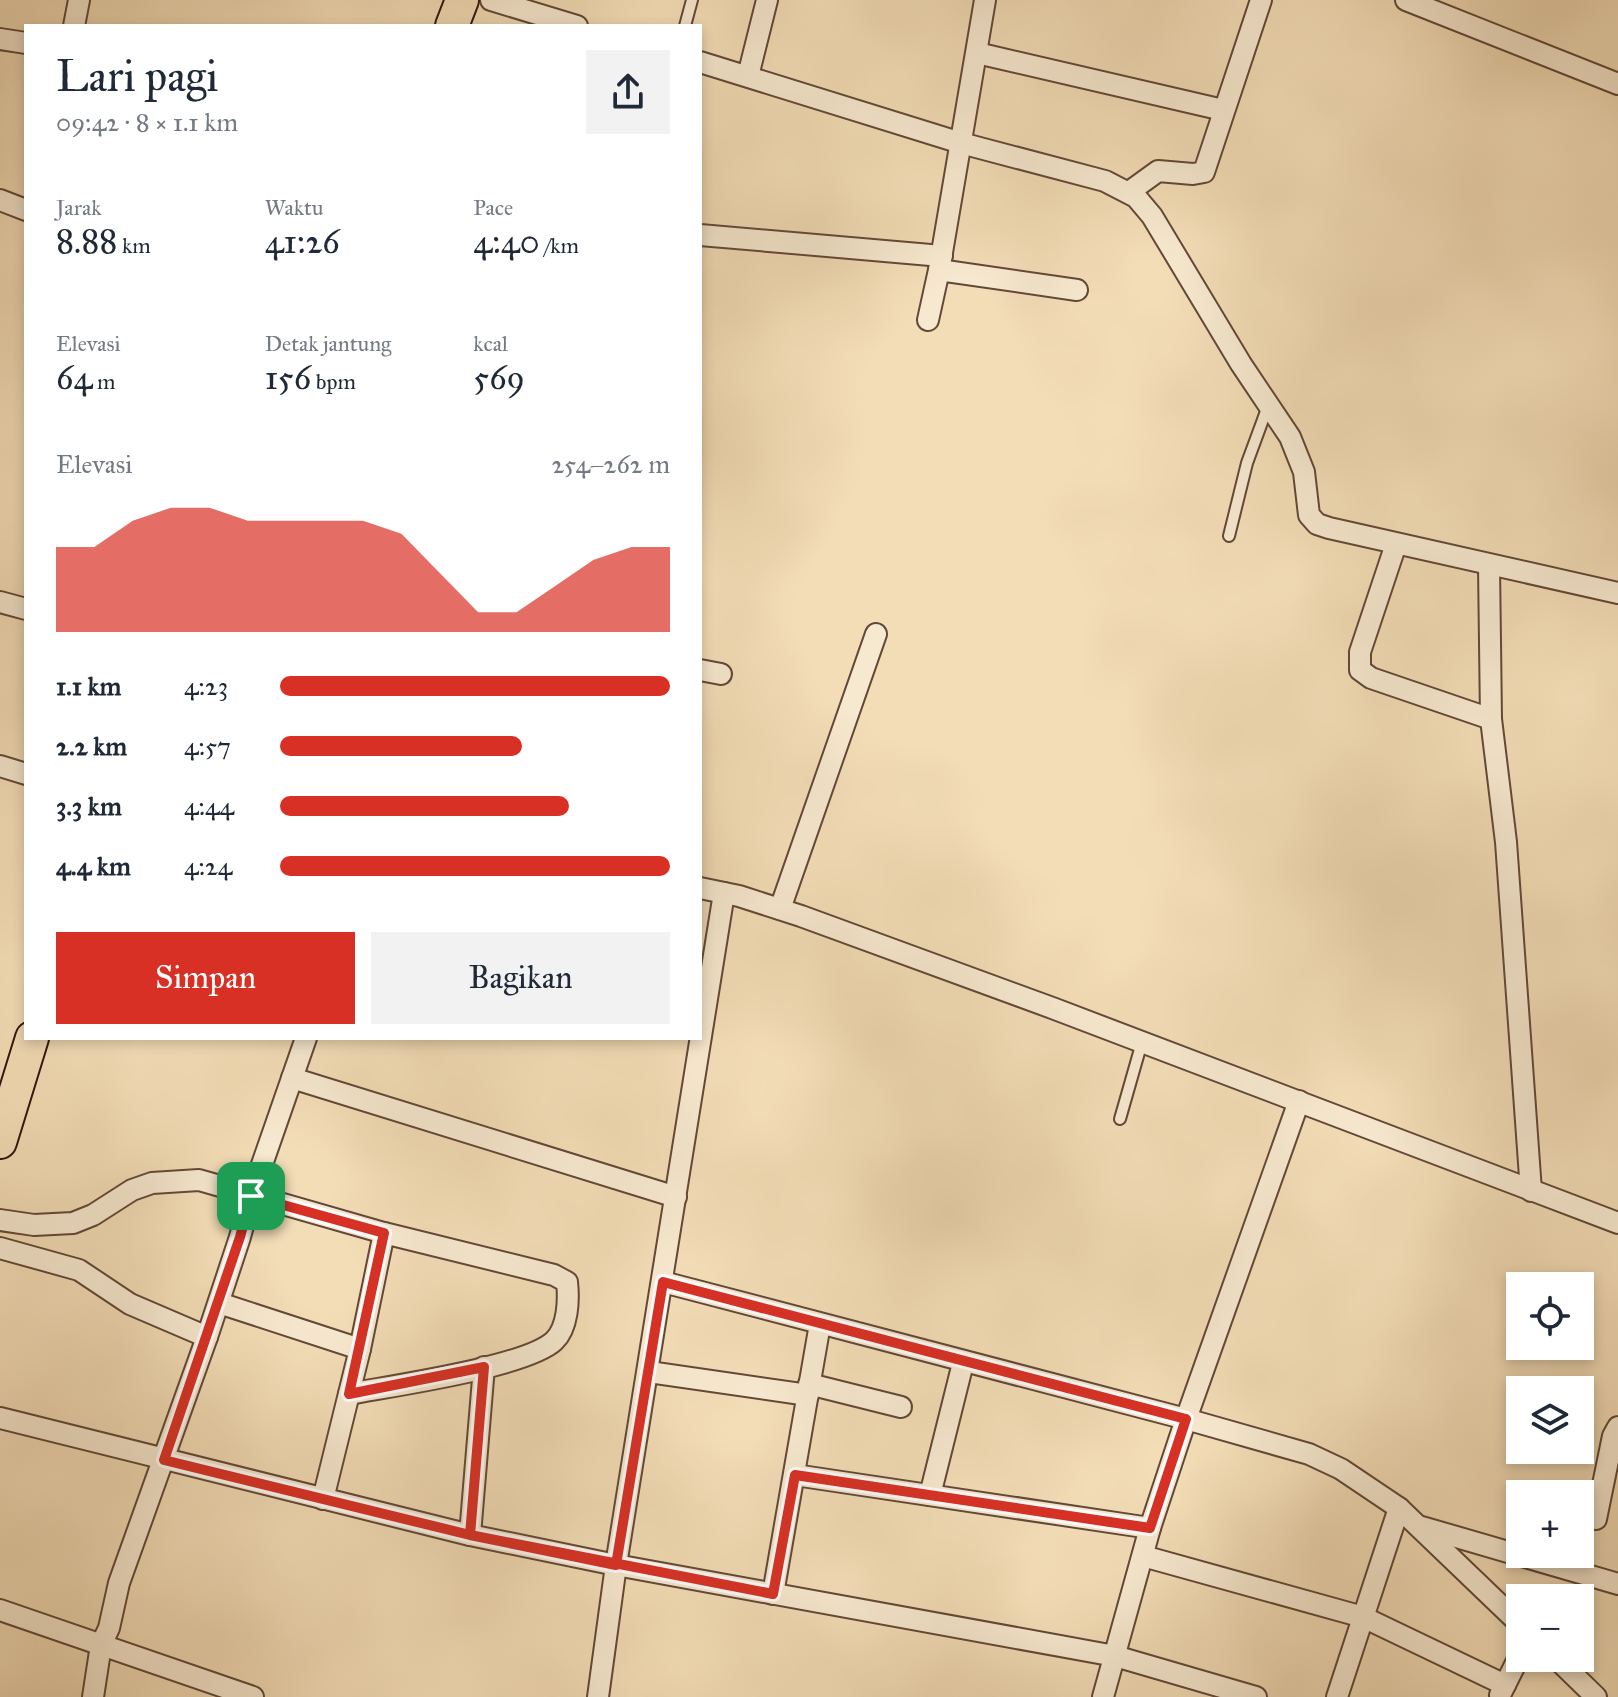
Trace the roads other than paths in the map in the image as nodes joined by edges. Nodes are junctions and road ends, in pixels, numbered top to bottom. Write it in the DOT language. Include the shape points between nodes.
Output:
graph roads {
  1 [pos="79,0"];
  2 [pos="462,0"];
  3 [pos="491,0"];
  4 [pos="692,0"];
  5 [pos="767,0"];
  6 [pos="985,0"];
  7 [pos="1261,0"];
  8 [pos="1406,0"];
  9 [pos="74,24"];
  10 [pos="453,24"];
  11 [pos="570,24"];
  12 [pos="686,24"];
  13 [pos="0,39"];
  14 [pos="24,43"];
  15 [pos="977,53"];
  16 [pos="702,63"];
  17 [pos="748,76"];
  18 [pos="1618,84"];
  19 [pos="1223,110"];
  20 [pos="961,143"];
  21 [pos="1129,192"];
  22 [pos="0,200"];
  23 [pos="24,209"];
  24 [pos="702,235"];
  25 [pos="941,263"];
  26 [pos="1077,290"];
  27 [pos="928,320"];
  28 [pos="1268,406"];
  29 [pos="1229,536"];
  30 [pos="1396,544"];
  31 [pos="1489,566"];
  32 [pos="1618,593"];
  33 [pos="0,602"];
  34 [pos="24,608"];
  35 [pos="876,634"];
  36 [pos="702,670"];
  37 [pos="721,674"];
  38 [pos="1491,719"];
  39 [pos="0,766"];
  40 [pos="24,773"];
  41 [pos="702,888"];
  42 [pos="724,893"];
  43 [pos="780,909"];
  44 [pos="702,1032"];
  45 [pos="31,1040"];
  46 [pos="305,1040"];
  47 [pos="701,1040"];
  48 [pos="1142,1042"];
  49 [pos="292,1078"];
  50 [pos="1299,1101"];
  51 [pos="1120,1119"];
  52 [pos="0,1142"];
  53 [pos="1531,1191"];
  54 [pos="251,1196"];
  55 [pos="676,1197"];
  56 [pos="0,1220"];
  57 [pos="1618,1223"];
  58 [pos="384,1233"];
  59 [pos="0,1248"];
  60 [pos="663,1282"];
  61 [pos="219,1303"];
  62 [pos="820,1324"];
  63 [pos="207,1337"];
  64 [pos="360,1349"];
  65 [pos="963,1363"];
  66 [pos="484,1367"];
  67 [pos="649,1372"];
  68 [pos="808,1389"];
  69 [pos="349,1394"];
  70 [pos="901,1407"];
  71 [pos="0,1418"];
  72 [pos="1186,1419"];
  73 [pos="1618,1427"];
  74 [pos="164,1460"];
  75 [pos="795,1475"];
  76 [pos="1611,1489"];
  77 [pos="930,1495"];
  78 [pos="323,1499"];
  79 [pos="1399,1508"];
  80 [pos="1596,1519"];
  81 [pos="1419,1526"];
  82 [pos="1150,1528"];
  83 [pos="470,1535"];
  84 [pos="1143,1556"];
  85 [pos="616,1565"];
  86 [pos="1618,1584"];
  87 [pos="773,1594"];
  88 [pos="0,1610"];
  89 [pos="1506,1610"];
  90 [pos="1363,1617"];
  91 [pos="101,1645"];
  92 [pos="1115,1656"];
  93 [pos="1512,1672"];
  94 [pos="1570,1672"];
  95 [pos="1502,1691"];
  96 [pos="93,1697"];
  97 [pos="253,1697"];
  98 [pos="598,1697"];
  99 [pos="1103,1697"];
  100 [pos="1256,1697"];
  101 [pos="1337,1697"];
  102 [pos="1596,1697"];
  1 -- 9 [label="street"];
  2 -- 10 [label="main road"];
  3 -- 11 [label="street"];
  4 -- 12 [label="lane"];
  5 -- 17 [label="street"];
  6 -- 15 [label="street"];
  7 -- 19 [label="street"];
  8 -- 18 [label="street"];
  13 -- 14 [label="street"];
  15 -- 19 [label="street"];
  15 -- 20 [label="street"];
  16 -- 17 [label="street"];
  17 -- 20 [label="street"];
  19 -- 21 [label="street" via="1204,172 1153,172"];
  20 -- 21 [label="street"];
  20 -- 25 [label="street"];
  21 -- 28 [label="street" via="1152,216"];
  22 -- 23 [label="street"];
  24 -- 25 [label="street"];
  25 -- 26 [label="street"];
  25 -- 27 [label="street"];
  28 -- 29 [label="lane"];
  28 -- 30 [label="street" via="1299,458 1313,521"];
  30 -- 31 [label="street"];
  30 -- 38 [label="street" via="1360,652 1360,670"];
  31 -- 32 [label="street"];
  31 -- 38 [label="street"];
  33 -- 34 [label="street"];
  35 -- 43 [label="street"];
  36 -- 37 [label="street"];
  38 -- 53 [label="street" via="1506,842"];
  39 -- 40 [label="street"];
  41 -- 42 [label="street"];
  42 -- 43 [label="street"];
  42 -- 44 [label="street"];
  43 -- 48 [label="street"];
  45 -- 52 [label="main road"];
  46 -- 49 [label="street"];
  47 -- 55 [label="street"];
  48 -- 50 [label="street"];
  48 -- 51 [label="lane"];
  49 -- 54 [label="street"];
  49 -- 55 [label="street"];
  50 -- 53 [label="street"];
  50 -- 72 [label="street"];
  53 -- 57 [label="street"];
  54 -- 56 [label="street" via="199,1180 171,1180 132,1190 73,1223"];
  54 -- 58 [label="street"];
  54 -- 61 [label="street"];
  55 -- 60 [label="street"];
  58 -- 64 [label="street"];
  58 -- 66 [label="street" via="565,1280 565,1317 556,1340"];
  59 -- 63 [label="street" via="79,1270 130,1304"];
  60 -- 62 [label="street"];
  60 -- 67 [label="street"];
  61 -- 63 [label="street"];
  61 -- 64 [label="street"];
  62 -- 65 [label="street"];
  62 -- 68 [label="street"];
  63 -- 74 [label="street"];
  64 -- 69 [label="street"];
  65 -- 72 [label="street"];
  65 -- 77 [label="street"];
  66 -- 69 [label="street"];
  66 -- 83 [label="street"];
  67 -- 68 [label="street"];
  67 -- 85 [label="street"];
  68 -- 70 [label="street"];
  68 -- 75 [label="street"];
  69 -- 78 [label="street"];
  71 -- 74 [label="street"];
  72 -- 79 [label="street" via="1309,1454"];
  72 -- 82 [label="street"];
  73 -- 76 [label="street"];
  74 -- 78 [label="street"];
  74 -- 91 [label="street"];
  75 -- 77 [label="street"];
  75 -- 87 [label="street"];
  76 -- 80 [label="street"];
  77 -- 82 [label="street"];
  78 -- 83 [label="street"];
  79 -- 81 [label="street"];
  79 -- 90 [label="street"];
  81 -- 86 [label="street"];
  81 -- 89 [label="street"];
  82 -- 84 [label="street"];
  83 -- 85 [label="street"];
  84 -- 90 [label="street"];
  84 -- 92 [label="street"];
  85 -- 87 [label="street"];
  85 -- 98 [label="street"];
  87 -- 92 [label="street"];
  88 -- 91 [label="street"];
  90 -- 95 [label="street"];
  90 -- 101 [label="street"];
  91 -- 96 [label="street"];
  91 -- 97 [label="street"];
  92 -- 99 [label="street"];
  92 -- 100 [label="street"];
  93 -- 95 [label="street"];
  94 -- 102 [label="street"];
}
